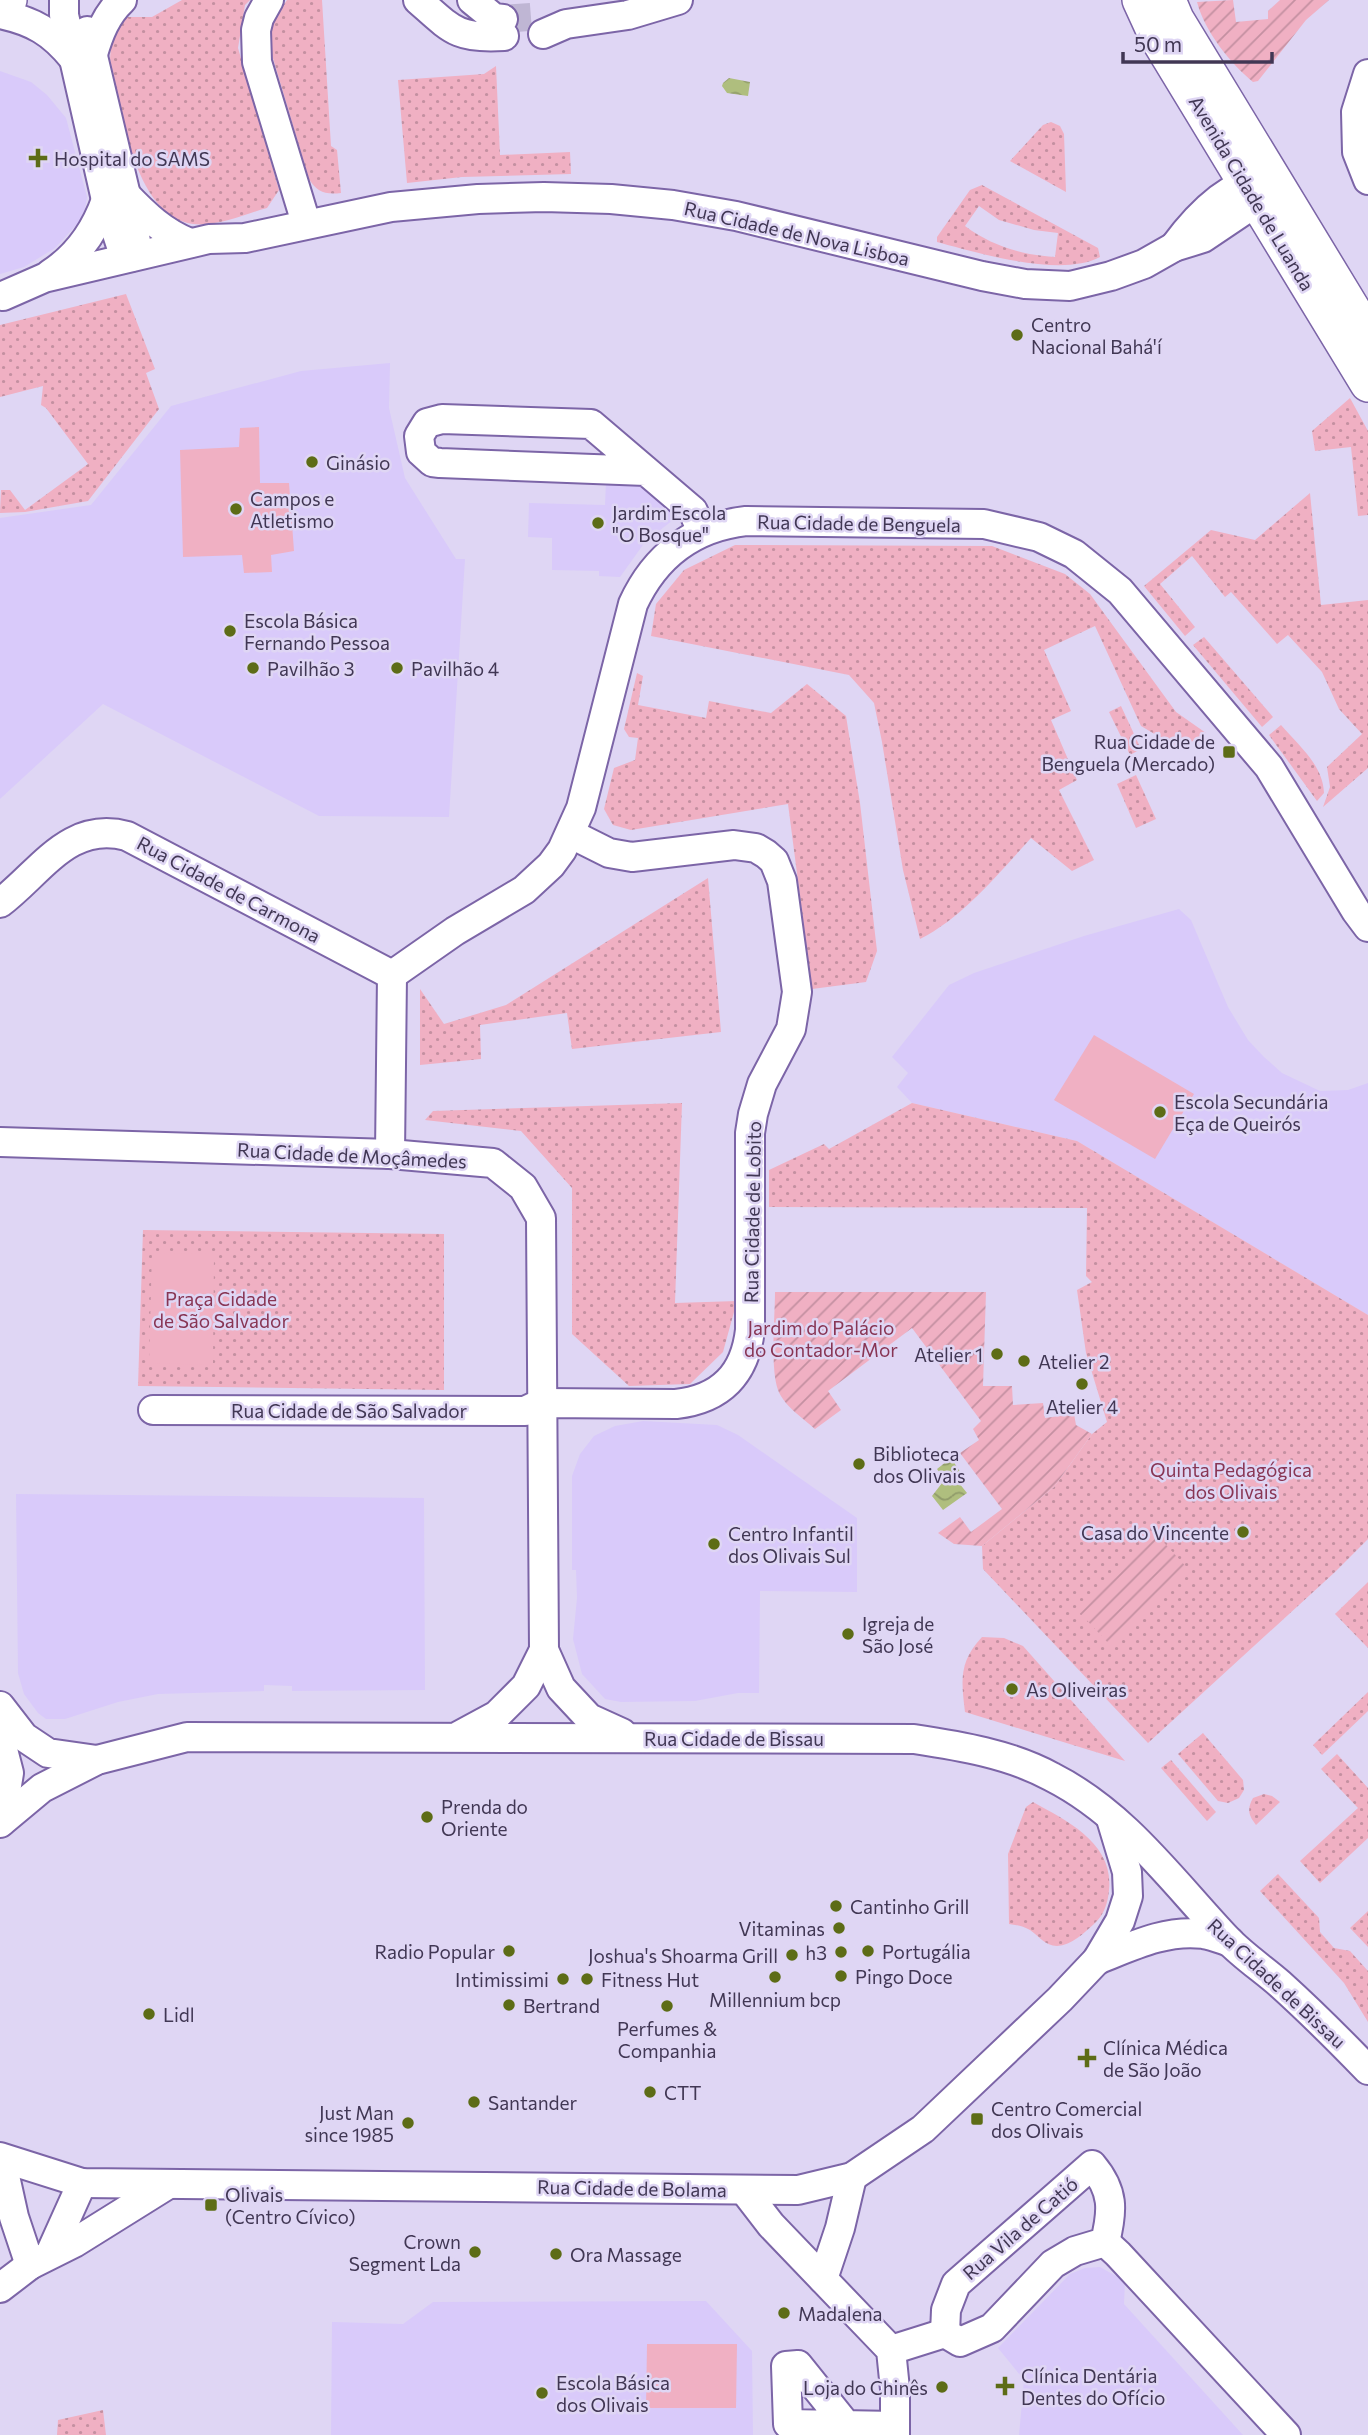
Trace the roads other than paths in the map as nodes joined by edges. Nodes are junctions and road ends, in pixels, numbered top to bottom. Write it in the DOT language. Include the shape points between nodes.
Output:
graph roads {
  1 [pos="9,0"];
  2 [pos="64,0"];
  3 [pos="76,0"];
  4 [pos="122,0"];
  5 [pos="269,0"];
  6 [pos="418,0"];
  7 [pos="472,0"];
  8 [pos="678,0"];
  9 [pos="1140,0"];
  10 [pos="1168,0"];
  11 [pos="0,2"];
  12 [pos="0,14"];
  13 [pos="550,25"];
  14 [pos="84,57"];
  15 [pos="1368,74"];
  16 [pos="1368,180"];
  17 [pos="1259,186"];
  18 [pos="116,197"];
  19 [pos="306,223"];
  20 [pos="245,238"];
  21 [pos="190,243"];
  22 [pos="133,264"];
  23 [pos="44,278"];
  24 [pos="1,296"];
  25 [pos="1368,335"];
  26 [pos="1368,384"];
  27 [pos="646,471"];
  28 [pos="702,531"];
  29 [pos="571,834"];
  30 [pos="0,903"];
  31 [pos="1368,927"];
  32 [pos="392,975"];
  33 [pos="0,1142"];
  34 [pos="390,1154"];
  35 [pos="542,1403"];
  36 [pos="153,1410"];
  37 [pos="544,1650"];
  38 [pos="0,1706"];
  39 [pos="456,1737"];
  40 [pos="631,1737"];
  41 [pos="0,1738"];
  42 [pos="97,1760"];
  43 [pos="1110,1816"];
  44 [pos="0,1822"];
  45 [pos="1230,1942"];
  46 [pos="1097,1960"];
  47 [pos="1368,2070"];
  48 [pos="1,2158"];
  49 [pos="852,2177"];
  50 [pos="82,2183"];
  51 [pos="167,2185"];
  52 [pos="744,2190"];
  53 [pos="1105,2242"];
  54 [pos="40,2259"];
  55 [pos="823,2279"];
  56 [pos="0,2288"];
  57 [pos="945,2333"];
  58 [pos="891,2350"];
  59 [pos="847,2426"];
  60 [pos="895,2430"];
  61 [pos="1286,2435"];
  1 -- 11 [label="main road"];
  2 -- 14 [label="street" via="64,15"];
  3 -- 14 [label="street" via="86,23"];
  4 -- 14 [label="street"];
  5 -- 19 [label="street" via="259,18 255,49"];
  6 -- 7 [label="street" via="459,33 479,38 504,27"];
  8 -- 13 [label="street" via="628,15"];
  9 -- 17 [label="main road, Avenida Cidade de Luanda" via="1157,37"];
  10 -- 17 [label="main road, Avenida Cidade de Luanda"];
  12 -- 14 [label="street" via="37,25"];
  14 -- 18 [label="street"];
  15 -- 16 [label="street" via="1356,112 1357,152"];
  17 -- 19 [label="street, Rua Cidade de Nova Lisboa" via="1192,223 1174,247 1144,264 1070,286 982,276 736,216 611,199 478,199 391,207"];
  17 -- 25 [label="main road, Avenida Cidade de Luanda"];
  17 -- 26 [label="main road, Avenida Cidade de Luanda"];
  18 -- 21 [label="street"];
  18 -- 22 [label="street" via="121,246"];
  18 -- 23 [label="street" via="83,244"];
  19 -- 20 [label="street, Rua Cidade de Nova Lisboa"];
  20 -- 21 [label="street, Rua Cidade de Nova Lisboa"];
  20 -- 22 [label="street, Rua Cidade de Nova Lisboa" via="216,252"];
  21 -- 22 [label="street, Rua Cidade de Nova Lisboa"];
  22 -- 23 [label="street, Rua Cidade de Nova Lisboa"];
  22 -- 24 [label="street, Rua Cidade de Nova Lisboa" via="48,294"];
  23 -- 24 [label="street, Rua Cidade de Nova Lisboa"];
  27 -- 27 [label="street" via="440,463 421,452 419,436 427,423 442,419 591,424"];
  27 -- 28 [label="street" via="693,511"];
  28 -- 29 [label="street, Rua Cidade de Benguela" via="662,558 633,604"];
  28 -- 31 [label="street, Rua Cidade de Benguela" via="746,522 984,524 1039,537 1074,554 1120,591 1269,767"];
  29 -- 32 [label="street, Rua Cidade de Benguela" via="551,865 524,890"];
  29 -- 35 [label="street, Rua Cidade de Lobito" via="609,853 632,857 734,845 766,853 782,881 797,992 791,1029 762,1084 750,1132 750,1329 737,1371 717,1391 690,1402"];
  30 -- 32 [label="street, Rua Cidade de Carmona" via="71,842 92,833 116,832"];
  32 -- 34 [label="street"];
  33 -- 34 [label="street, Rua Cidade de Moçâmedes"];
  34 -- 35 [label="street, Rua Cidade de Moçâmedes" via="493,1163 523,1187 541,1218"];
  35 -- 36 [label="street, Rua Cidade de São Salvador" via="525,1411"];
  35 -- 37 [label="street, Rua Cidade de Moçâmedes"];
  37 -- 39 [label="street, Rua Cidade de Moçâmedes" via="526,1685 497,1715"];
  37 -- 40 [label="street, Rua Cidade de Moçâmedes" via="561,1688 589,1718"];
  38 -- 42 [label="street" via="24,1737 48,1753"];
  39 -- 40 [label="street, Rua Cidade de Bissau"];
  39 -- 42 [label="street, Rua Cidade de Bissau" via="187,1737"];
  40 -- 43 [label="street, Rua Cidade de Bissau" via="914,1739 965,1747 1050,1775"];
  41 -- 44 [label="street" via="9,1773"];
  42 -- 44 [label="street, Rua Cidade de Bissau" via="42,1788"];
  43 -- 45 [label="street, Rua Cidade de Bissau"];
  43 -- 46 [label="street, Rua Cidade de Bolama" via="1127,1872 1128,1896 1120,1921"];
  45 -- 46 [label="street, Rua Cidade de Bolama" via="1204,1934 1181,1934 1143,1942"];
  45 -- 47 [label="street, Rua Cidade de Bissau"];
  46 -- 49 [label="street, Rua Cidade de Bolama" via="923,2129"];
  48 -- 50 [label="street"];
  48 -- 54 [label="street" via="14,2217"];
  49 -- 52 [label="street, Rua Cidade de Bolama" via="798,2190"];
  49 -- 55 [label="street"];
  50 -- 51 [label="street, Rua Cidade de Bolama"];
  50 -- 54 [label="street"];
  51 -- 52 [label="street, Rua Cidade de Bolama"];
  51 -- 54 [label="street"];
  52 -- 55 [label="street"];
  53 -- 57 [label="street" via="1053,2264 992,2328 960,2342"];
  53 -- 57 [label="street, Rua Vila de Catió" via="1109,2192 1092,2165 956,2284 946,2310"];
  53 -- 61 [label="street"];
  54 -- 56 [label="street"];
  55 -- 58 [label="street"];
  57 -- 58 [label="street"];
  58 -- 60 [label="street"];
  59 -- 60 [label="street"];
}
